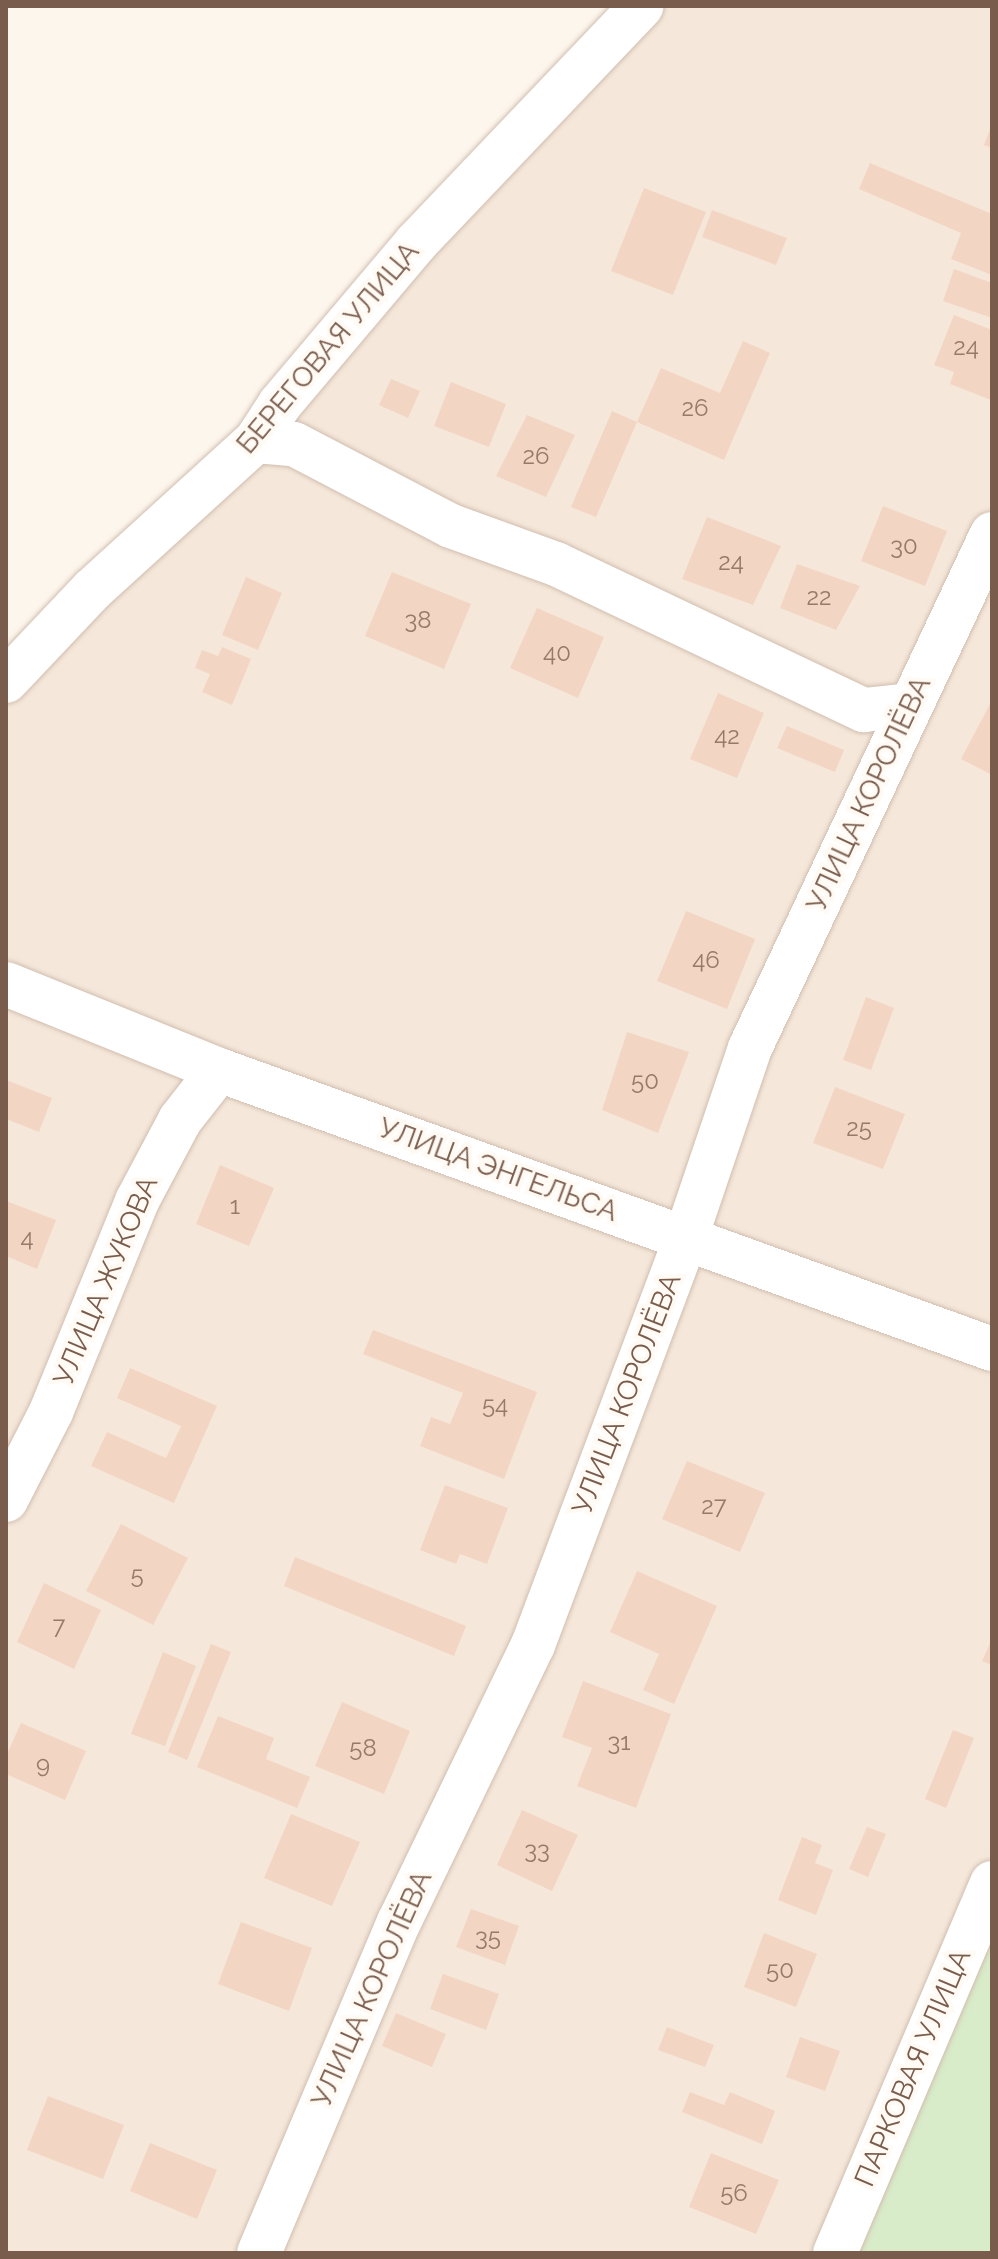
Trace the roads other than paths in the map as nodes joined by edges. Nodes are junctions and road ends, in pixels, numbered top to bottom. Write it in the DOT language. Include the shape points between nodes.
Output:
graph roads {
  1 [pos="642,6"];
  2 [pos="256,441"];
  3 [pos="992,534"];
  4 [pos="6,681"];
  5 [pos="910,705"];
  6 [pos="864,710"];
  7 [pos="885,758"];
  8 [pos="6,984"];
  9 [pos="219,1070"];
  10 [pos="686,1237"];
  11 [pos="992,1349"];
  12 [pos="6,1500"];
  13 [pos="992,1883"];
  14 [pos="259,2253"];
  15 [pos="835,2253"];
  1 -- 2 [label="street, БЕРЕГОВАЯ УЛИЦА" via="416,243 280,404"];
  2 -- 4 [label="street, БЕРЕГОВАЯ УЛИЦА" via="92,590"];
  2 -- 6 [label="street" via="294,444 451,526 556,564"];
  3 -- 5 [label="street, УЛИЦА КОРОЛЁВА"];
  5 -- 6 [label="street"];
  5 -- 7 [label="street, УЛИЦА КОРОЛЁВА"];
  6 -- 7 [label="street"];
  7 -- 10 [label="street, УЛИЦА КОРОЛЁВА" via="750,1048"];
  8 -- 9 [label="street, УЛИЦА ЭНГЕЛЬСА"];
  9 -- 10 [label="street, УЛИЦА ЭНГЕЛЬСА"];
  9 -- 12 [label="street, УЛИЦА ЖУКОВА" via="180,1120 137,1201 51,1412"];
  10 -- 11 [label="street, УЛИЦА ЭНГЕЛЬСА"];
  10 -- 14 [label="street, УЛИЦА КОРОЛЁВА" via="533,1645 399,1922"];
  13 -- 15 [label="street, ПАРКОВАЯ УЛИЦА"];
}
